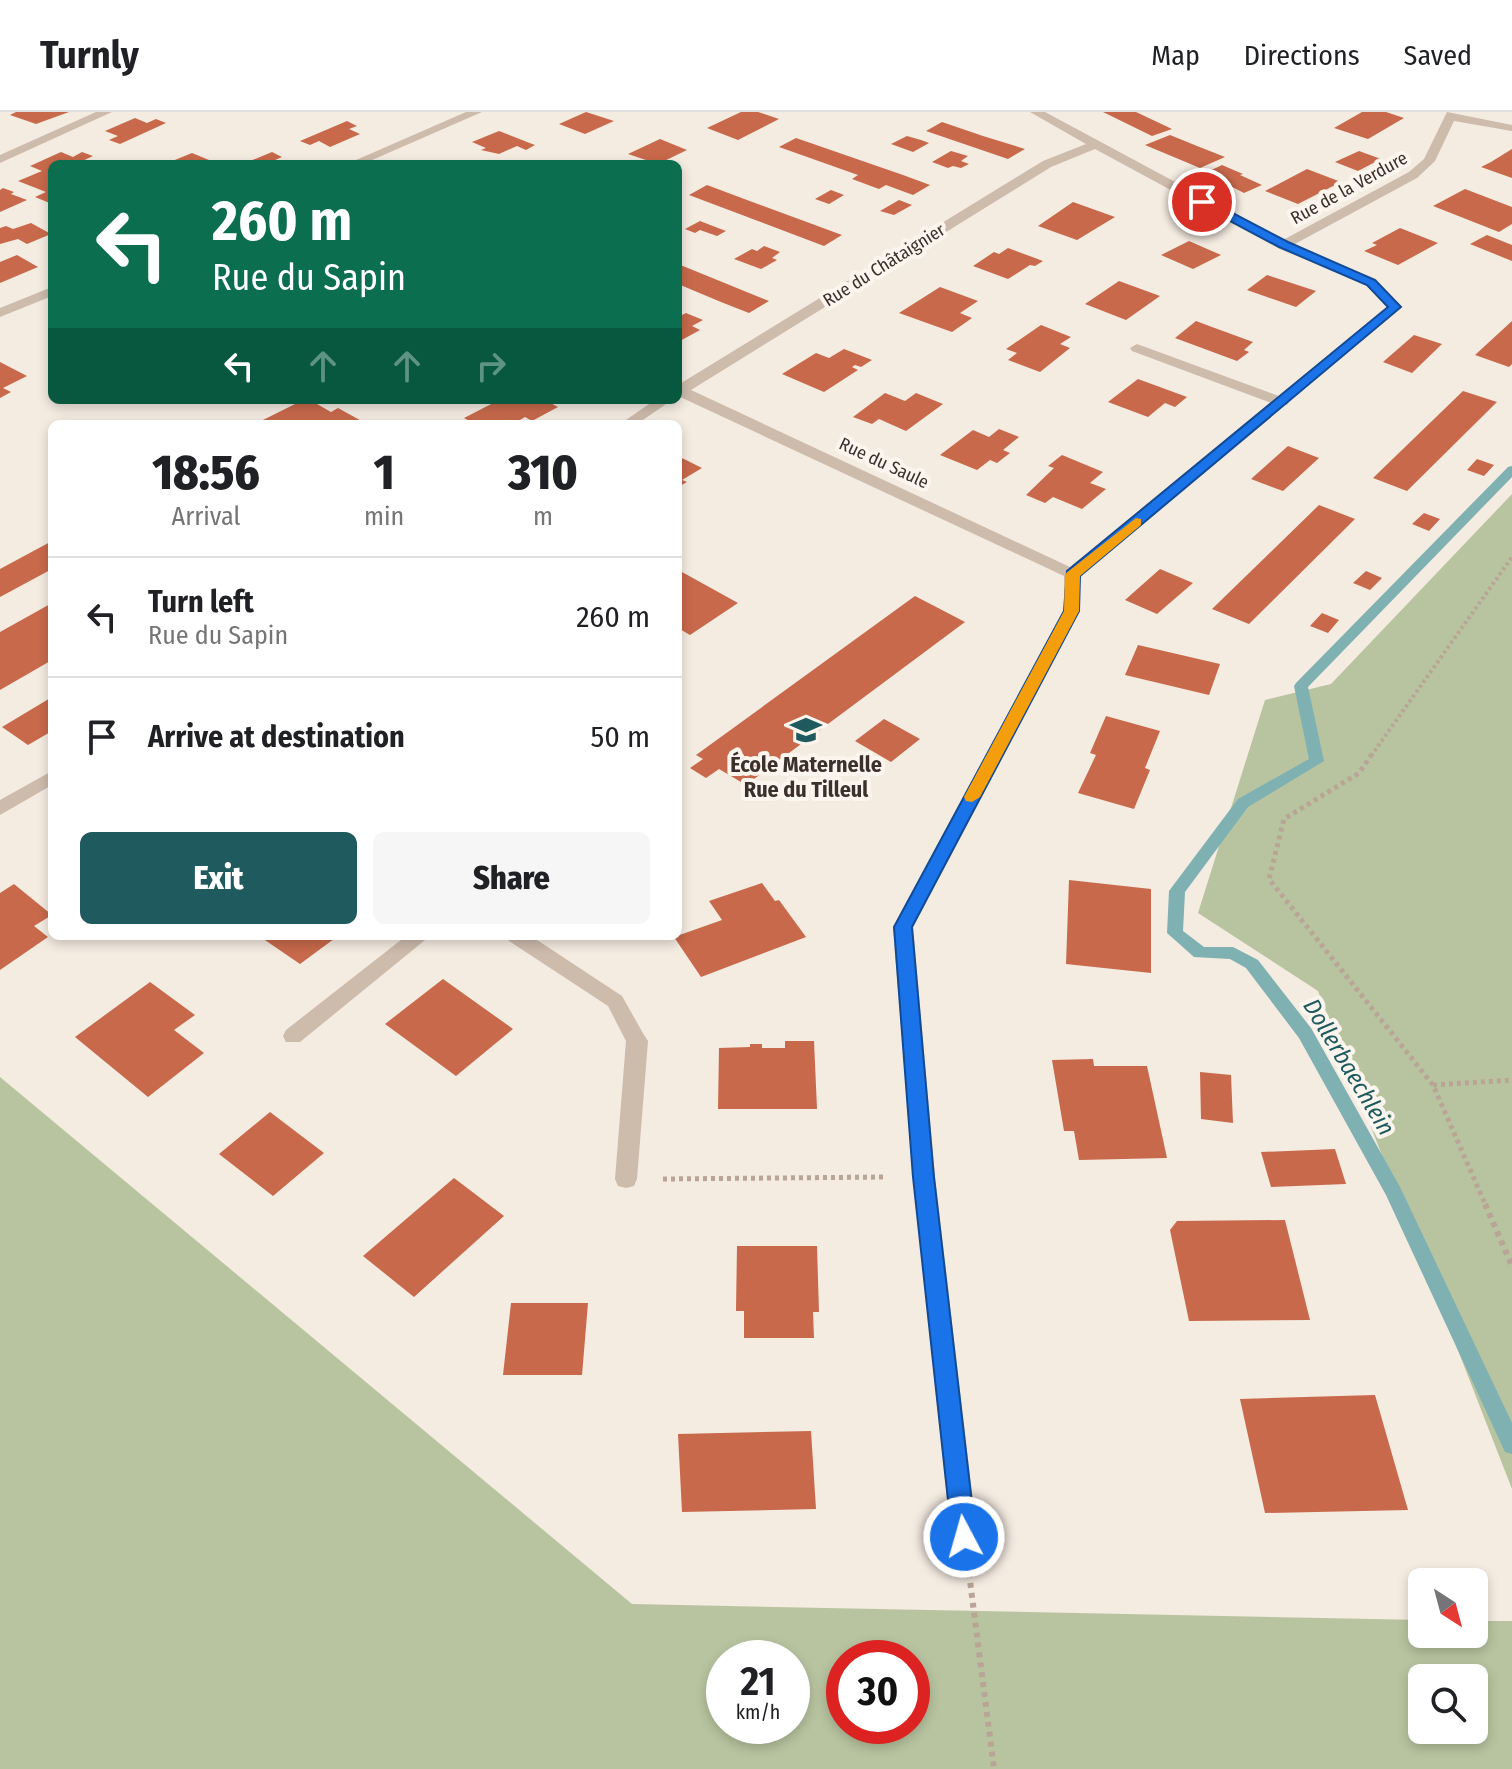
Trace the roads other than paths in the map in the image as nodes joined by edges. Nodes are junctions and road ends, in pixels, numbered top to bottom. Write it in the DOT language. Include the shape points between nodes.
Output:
graph roads {
  1 [pos="106,112"];
  2 [pos="476,112"];
  3 [pos="1036,112"];
  4 [pos="1453,114"];
  5 [pos="1512,128"];
  6 [pos="1094,145"];
  7 [pos="0,159"];
  8 [pos="362,160"];
  9 [pos="1283,245"];
  10 [pos="48,293"];
  11 [pos="0,313"];
  12 [pos="1137,348"];
  13 [pos="682,388"];
  14 [pos="682,391"];
  15 [pos="1282,402"];
  16 [pos="659,404"];
  17 [pos="633,420"];
  18 [pos="1072,574"];
  19 [pos="48,779"];
  20 [pos="0,809"];
  21 [pos="415,940"];
  22 [pos="522,940"];
  23 [pos="293,1036"];
  24 [pos="626,1179"];
  25 [pos="964,1537"];
  1 -- 7 [label="street"];
  2 -- 8 [label="street"];
  3 -- 6 [label="street"];
  4 -- 5 [label="street, Rue de la Verdure"];
  4 -- 9 [label="street, Rue de la Verdure" via="1429,161 1413,175"];
  6 -- 9 [label="street"];
  6 -- 13 [label="street, Rue du Châtaignier" via="1047,164"];
  9 -- 15 [label="street" via="1371,282 1395,307"];
  10 -- 11 [label="street"];
  12 -- 15 [label="street"];
  14 -- 18 [label="street, Rue du Saule"];
  15 -- 18 [label="street"];
  16 -- 17 [label="street"];
  18 -- 25 [label="street" via="1072,611 903,927"];
  19 -- 20 [label="street"];
  21 -- 23 [label="street"];
  22 -- 24 [label="street" via="615,1001 637,1041"];
}
